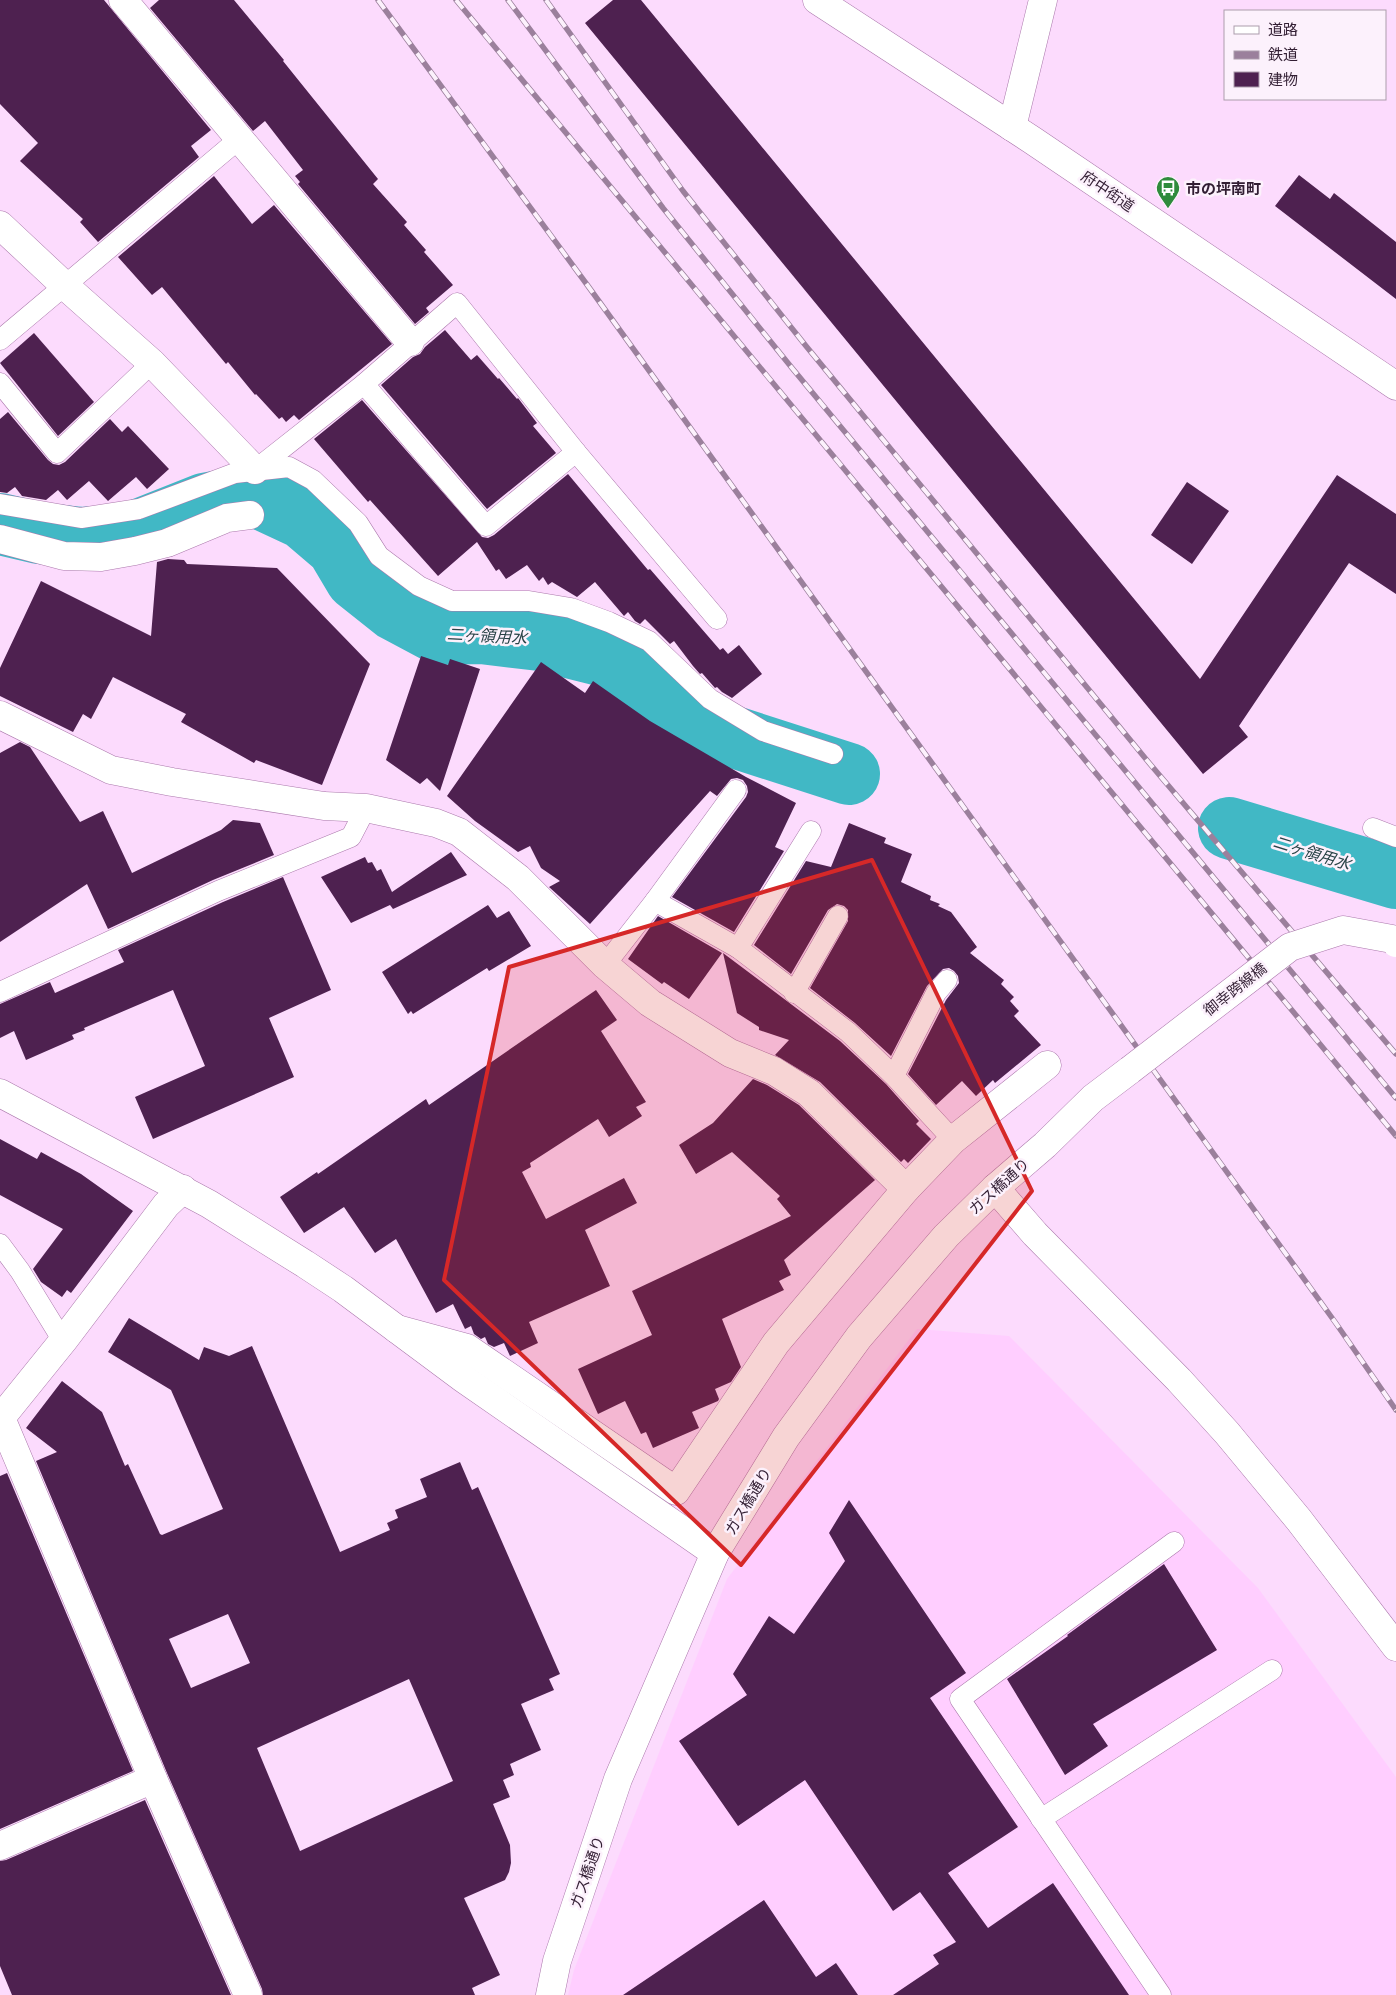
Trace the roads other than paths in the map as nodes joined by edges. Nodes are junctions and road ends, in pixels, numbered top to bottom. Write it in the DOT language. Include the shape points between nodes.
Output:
graph roads {
  1 [pos="123,0"];
  2 [pos="817,0"];
  3 [pos="1043,0"];
  4 [pos="1012,127"];
  5 [pos="239,139"];
  6 [pos="0,225"];
  7 [pos="64,285"];
  8 [pos="0,340"];
  9 [pos="410,342"];
  10 [pos="152,364"];
  11 [pos="0,383"];
  12 [pos="364,384"];
  13 [pos="1396,386"];
  14 [pos="576,452"];
  15 [pos="255,470"];
  16 [pos="0,504"];
  17 [pos="250,515"];
  18 [pos="0,538"];
  19 [pos="717,619"];
  20 [pos="0,715"];
  21 [pos="833,754"];
  22 [pos="736,790"];
  23 [pos="366,808"];
  24 [pos="1373,828"];
  25 [pos="811,830"];
  26 [pos="1396,837"];
  27 [pos="655,901"];
  28 [pos="838,916"];
  29 [pos="1396,943"];
  30 [pos="738,948"];
  31 [pos="605,965"];
  32 [pos="947,980"];
  33 [pos="0,992"];
  34 [pos="794,993"];
  35 [pos="1047,1065"];
  36 [pos="894,1076"];
  37 [pos="0,1093"];
  38 [pos="1093,1098"];
  39 [pos="953,1140"];
  40 [pos="995,1188"];
  41 [pos="183,1189"];
  42 [pos="906,1190"];
  43 [pos="0,1244"];
  44 [pos="397,1329"];
  45 [pos="63,1341"];
  46 [pos="0,1418"];
  47 [pos="1174,1542"];
  48 [pos="715,1553"];
  49 [pos="1396,1647"];
  50 [pos="1272,1670"];
  51 [pos="153,1779"];
  52 [pos="1041,1819"];
  53 [pos="0,1846"];
  54 [pos="248,1995"];
  55 [pos="550,1995"];
  56 [pos="1160,1995"];
  1 -- 5 [label="main road"];
  2 -- 4 [label="main road, 府中街道"];
  3 -- 4 [label="main road"];
  4 -- 13 [label="main road, 府中街道"];
  5 -- 7 [label="lane"];
  5 -- 9 [label="main road"];
  6 -- 7 [label="main road"];
  7 -- 8 [label="lane"];
  7 -- 10 [label="main road"];
  9 -- 12 [label="lane"];
  9 -- 14 [label="lane" via="458,303"];
  10 -- 11 [label="lane" via="57,452"];
  10 -- 15 [label="main road"];
  12 -- 14 [label="lane" via="486,526"];
  12 -- 15 [label="lane"];
  14 -- 19 [label="lane"];
  15 -- 16 [label="lane" via="235,473 139,509 81,518"];
  15 -- 21 [label="lane" via="290,467 313,480 358,523 379,556 419,586 452,601 529,601 571,608 609,622 649,641 710,699 763,731"];
  17 -- 18 [label="main road" via="227,518 167,543 101,557 64,556"];
  20 -- 23 [label="main road" via="110,770 324,806"];
  22 -- 27 [label="lane"];
  23 -- 31 [label="main road" via="436,823 459,832 518,878"];
  23 -- 33 [label="lane" via="351,837 218,891"];
  24 -- 26 [label="lane"];
  25 -- 30 [label="lane"];
  27 -- 30 [label="lane"];
  27 -- 31 [label="lane"];
  28 -- 34 [label="lane"];
  29 -- 38 [label="main road, 御幸跨線橋, bridge" via="1343,930 1290,947"];
  30 -- 34 [label="lane"];
  31 -- 42 [label="main road" via="650,1003 730,1053 774,1071 809,1094"];
  32 -- 36 [label="lane" via="936,994"];
  34 -- 36 [label="lane" via="848,1032"];
  35 -- 39 [label="main road"];
  36 -- 39 [label="lane"];
  37 -- 41 [label="main road"];
  38 -- 40 [label="main road, ガス橋通り"];
  39 -- 42 [label="main road"];
  40 -- 48 [label="main road, ガス橋通り" via="946,1236 859,1337 786,1437"];
  40 -- 49 [label="main road" via="1035,1234 1227,1433"];
  41 -- 44 [label="main road" via="318,1273"];
  41 -- 45 [label="main road" via="166,1205"];
  42 -- 44 [label="main road" via="776,1344 676,1491 467,1348"];
  43 -- 45 [label="lane"];
  44 -- 48 [label="main road"];
  45 -- 46 [label="main road"];
  46 -- 51 [label="main road"];
  47 -- 52 [label="lane" via="960,1698"];
  48 -- 55 [label="main road, ガス橋通り" via="618,1779 557,1961"];
  50 -- 52 [label="lane"];
  51 -- 53 [label="main road"];
  51 -- 54 [label="main road"];
  52 -- 56 [label="lane"];
}
